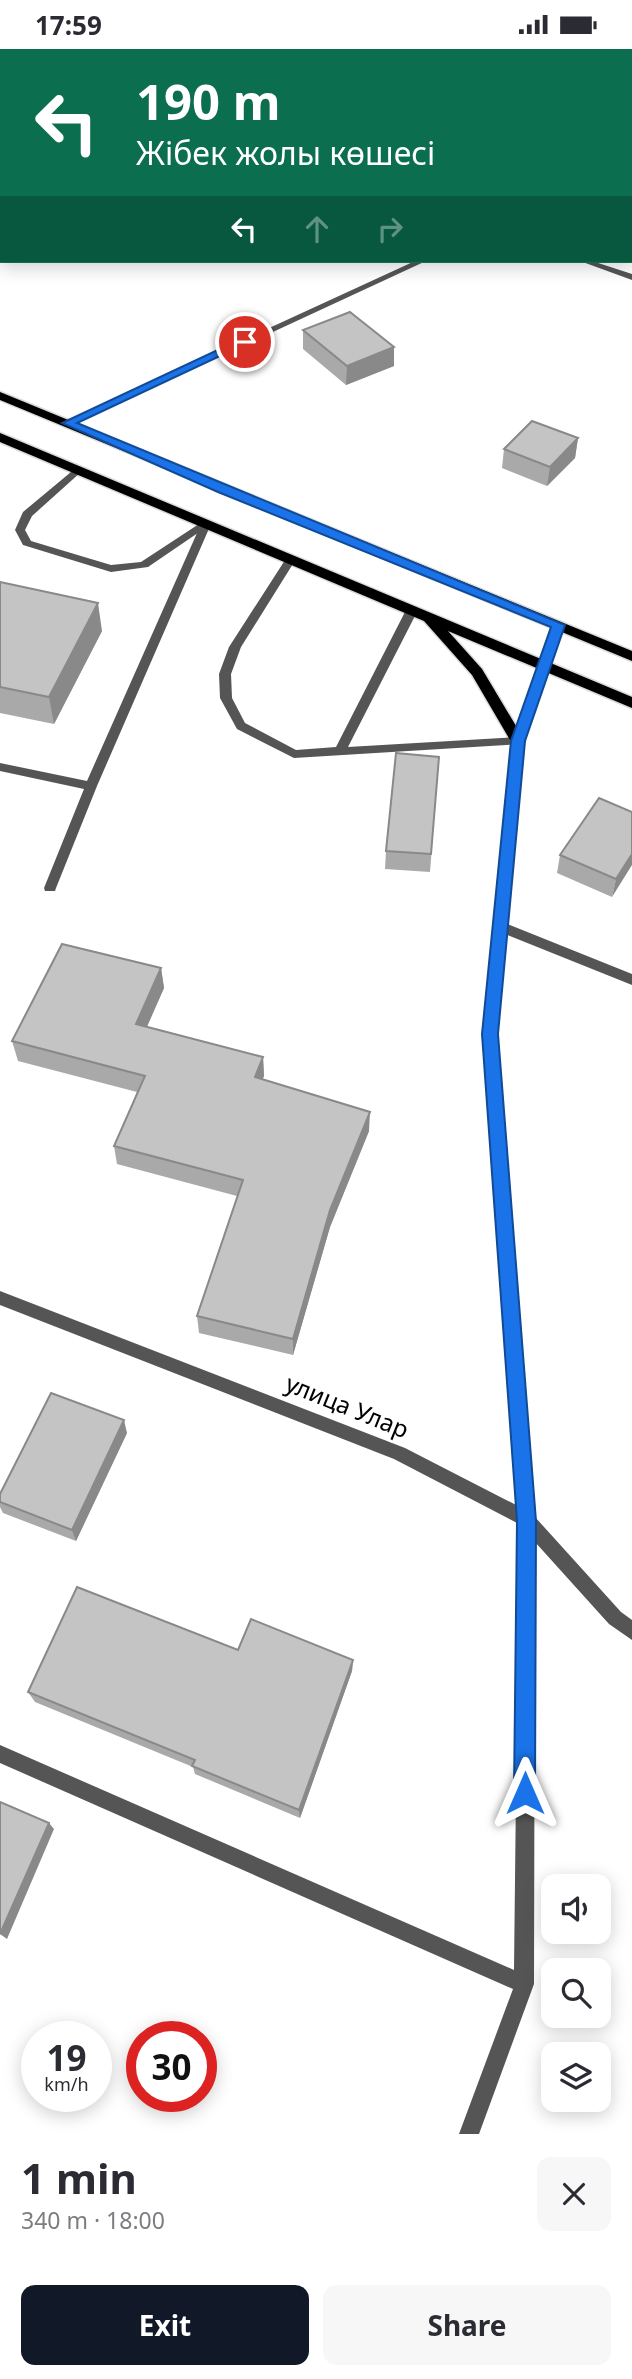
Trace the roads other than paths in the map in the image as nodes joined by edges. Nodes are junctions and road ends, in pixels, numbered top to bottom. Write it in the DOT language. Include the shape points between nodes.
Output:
graph roads {
  1 [pos="418,263"];
  2 [pos="590,263"];
  3 [pos="632,278"];
  4 [pos="0,395"];
  5 [pos="68,423"];
  6 [pos="0,437"];
  7 [pos="78,470"];
  8 [pos="206,524"];
  9 [pos="291,559"];
  10 [pos="412,610"];
  11 [pos="427,616"];
  12 [pos="558,625"];
  13 [pos="632,656"];
  14 [pos="544,665"];
  15 [pos="632,703"];
  16 [pos="518,741"];
  17 [pos="341,751"];
  18 [pos="0,767"];
  19 [pos="91,786"];
  20 [pos="50,888"];
  21 [pos="500,926"];
  22 [pos="632,980"];
  23 [pos="0,1298"];
  24 [pos="527,1521"];
  25 [pos="632,1631"];
  26 [pos="0,1754"];
  27 [pos="524,1985"];
  28 [pos="469,2134"];
  1 -- 5 [label="street"];
  2 -- 3 [label="street"];
  4 -- 5 [label="main road"];
  5 -- 12 [label="main road"];
  6 -- 7 [label="main road"];
  7 -- 8 [label="main road"];
  7 -- 8 [label="street" via="27,514 20,530 27,543 111,569 144,565"];
  8 -- 9 [label="main road"];
  8 -- 19 [label="street"];
  9 -- 10 [label="main road"];
  9 -- 17 [label="street" via="235,647 225,674 226,698 241,726 294,754"];
  10 -- 11 [label="main road"];
  10 -- 17 [label="street"];
  11 -- 14 [label="main road"];
  11 -- 16 [label="main road" via="477,672"];
  12 -- 13 [label="main road"];
  12 -- 14 [label="street"];
  14 -- 15 [label="main road"];
  14 -- 16 [label="street"];
  16 -- 17 [label="street"];
  16 -- 21 [label="street"];
  18 -- 19 [label="street"];
  19 -- 20 [label="street"];
  21 -- 22 [label="street"];
  21 -- 24 [label="street" via="490,1034"];
  23 -- 24 [label="street, улица Улар" via="399,1453"];
  24 -- 25 [label="street, улица Улар"];
  24 -- 27 [label="street"];
  26 -- 27 [label="street"];
  27 -- 28 [label="street"];
}
